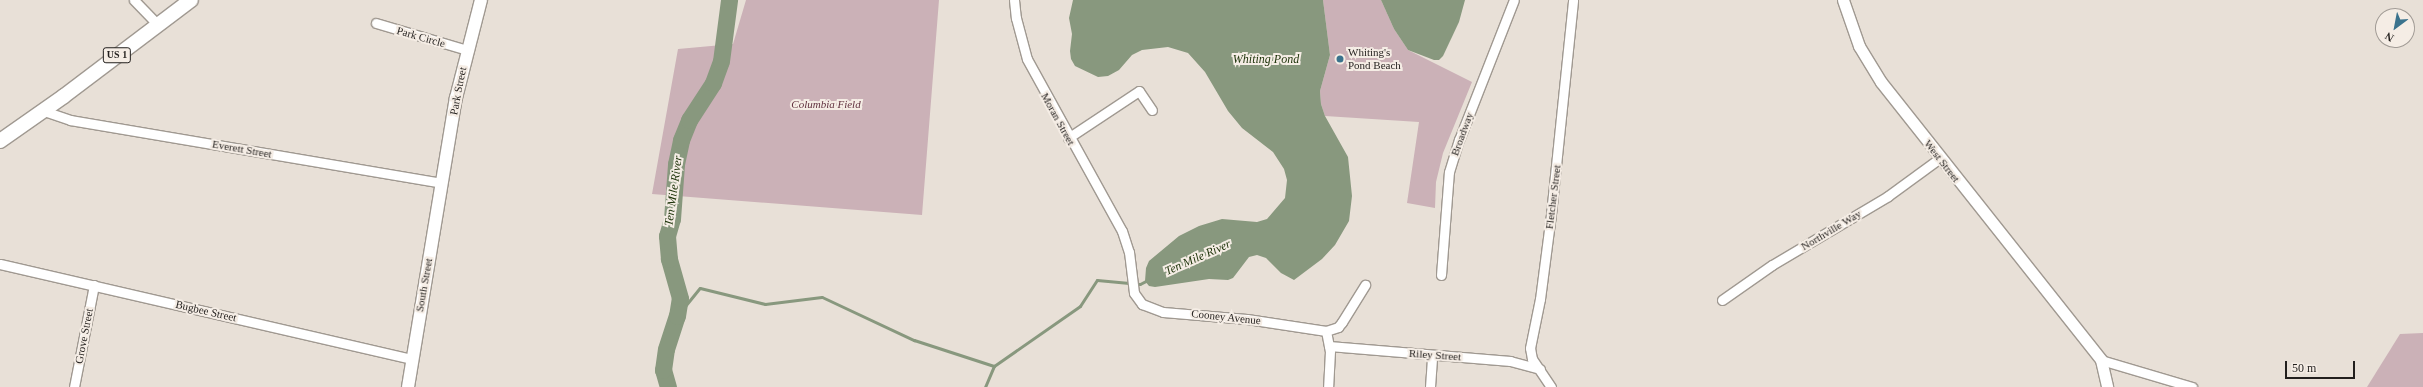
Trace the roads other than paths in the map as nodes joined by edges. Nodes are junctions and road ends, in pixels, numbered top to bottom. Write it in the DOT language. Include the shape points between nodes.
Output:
graph roads {
  1 [pos="134,0"];
  2 [pos="191,0"];
  3 [pos="481,0"];
  4 [pos="1014,0"];
  5 [pos="1514,0"];
  6 [pos="1573,0"];
  7 [pos="1843,0"];
  8 [pos="376,24"];
  9 [pos="158,25"];
  10 [pos="467,50"];
  11 [pos="1152,110"];
  12 [pos="44,111"];
  13 [pos="1068,138"];
  14 [pos="2,140"];
  15 [pos="1940,158"];
  16 [pos="442,183"];
  17 [pos="1122,231"];
  18 [pos="0,264"];
  19 [pos="1441,275"];
  20 [pos="94,285"];
  21 [pos="1365,285"];
  22 [pos="1722,300"];
  23 [pos="1326,331"];
  24 [pos="1329,346"];
  25 [pos="1432,356"];
  26 [pos="412,359"];
  27 [pos="2101,360"];
  28 [pos="1540,369"];
  29 [pos="74,387"];
  30 [pos="408,387"];
  31 [pos="1328,387"];
  32 [pos="1430,387"];
  33 [pos="1551,387"];
  34 [pos="2107,387"];
  35 [pos="2192,387"];
  1 -- 9 [label="street"];
  2 -- 9 [label="main road, US 1"];
  3 -- 10 [label="main road, Park Street"];
  4 -- 13 [label="street, Moran Street" via="1026,59"];
  5 -- 19 [label="street, Broadway" via="1449,172"];
  6 -- 28 [label="street, Fletcher Street" via="1552,207 1540,299 1530,348 1532,359"];
  7 -- 15 [label="street, West Street" via="1866,60"];
  8 -- 10 [label="street, Park Circle"];
  9 -- 12 [label="main road, US 1"];
  10 -- 16 [label="main road, Park Street"];
  11 -- 13 [label="street" via="1139,91"];
  12 -- 14 [label="main road, US 1"];
  12 -- 16 [label="street, Everett Street" via="70,120"];
  13 -- 17 [label="street, Moran Street"];
  15 -- 22 [label="street, Northville Way" via="1888,196 1772,265"];
  15 -- 27 [label="street, West Street"];
  16 -- 26 [label="main road, South Street"];
  17 -- 23 [label="street, Cooney Avenue" via="1129,252 1137,298 1142,304 1154,310 1247,319"];
  18 -- 20 [label="street, Bugbee Street"];
  20 -- 26 [label="street, Bugbee Street"];
  20 -- 29 [label="street, Grove Street"];
  21 -- 23 [label="street" via="1338,327"];
  23 -- 24 [label="street"];
  24 -- 25 [label="street, Riley Street"];
  24 -- 31 [label="street"];
  25 -- 28 [label="street, Riley Street" via="1510,361"];
  25 -- 32 [label="street"];
  26 -- 30 [label="main road, South Street"];
  27 -- 34 [label="street"];
  27 -- 35 [label="street"];
  28 -- 33 [label="street, Fletcher Street"];
}
